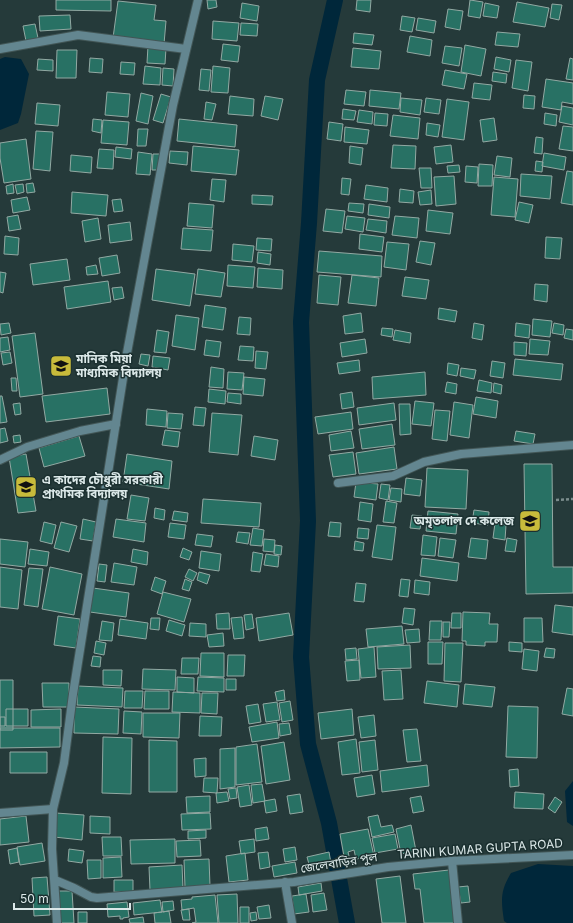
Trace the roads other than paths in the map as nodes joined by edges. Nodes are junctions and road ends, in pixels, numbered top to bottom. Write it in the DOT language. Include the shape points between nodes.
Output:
graph roads {
  1 [pos="198,0"];
  2 [pos="0,49"];
  3 [pos="186,49"];
  4 [pos="116,424"];
  5 [pos="573,445"];
  6 [pos="0,460"];
  7 [pos="338,483"];
  8 [pos="52,809"];
  9 [pos="0,813"];
  10 [pos="573,855"];
  11 [pos="452,860"];
  12 [pos="388,867"];
  13 [pos="55,880"];
  14 [pos="290,882"];
  15 [pos="57,923"];
  16 [pos="292,923"];
  17 [pos="458,923"];
  1 -- 3 [label="street"];
  2 -- 3 [label="street" via="78,35"];
  3 -- 4 [label="street" via="172,105"];
  4 -- 6 [label="street" via="80,431 27,447"];
  4 -- 8 [label="street" via="64,763"];
  5 -- 7 [label="street" via="461,454 424,462 393,476"];
  8 -- 9 [label="street"];
  8 -- 13 [label="street"];
  10 -- 11 [label="street, TARINI KUMAR GUPTA ROAD"];
  11 -- 12 [label="street, TARINI KUMAR GUPTA ROAD"];
  11 -- 17 [label="street"];
  12 -- 14 [label="street, জেলেবাড়ির পুল"];
  13 -- 14 [label="street" via="97,898"];
  13 -- 15 [label="street"];
  14 -- 16 [label="street"];
}
